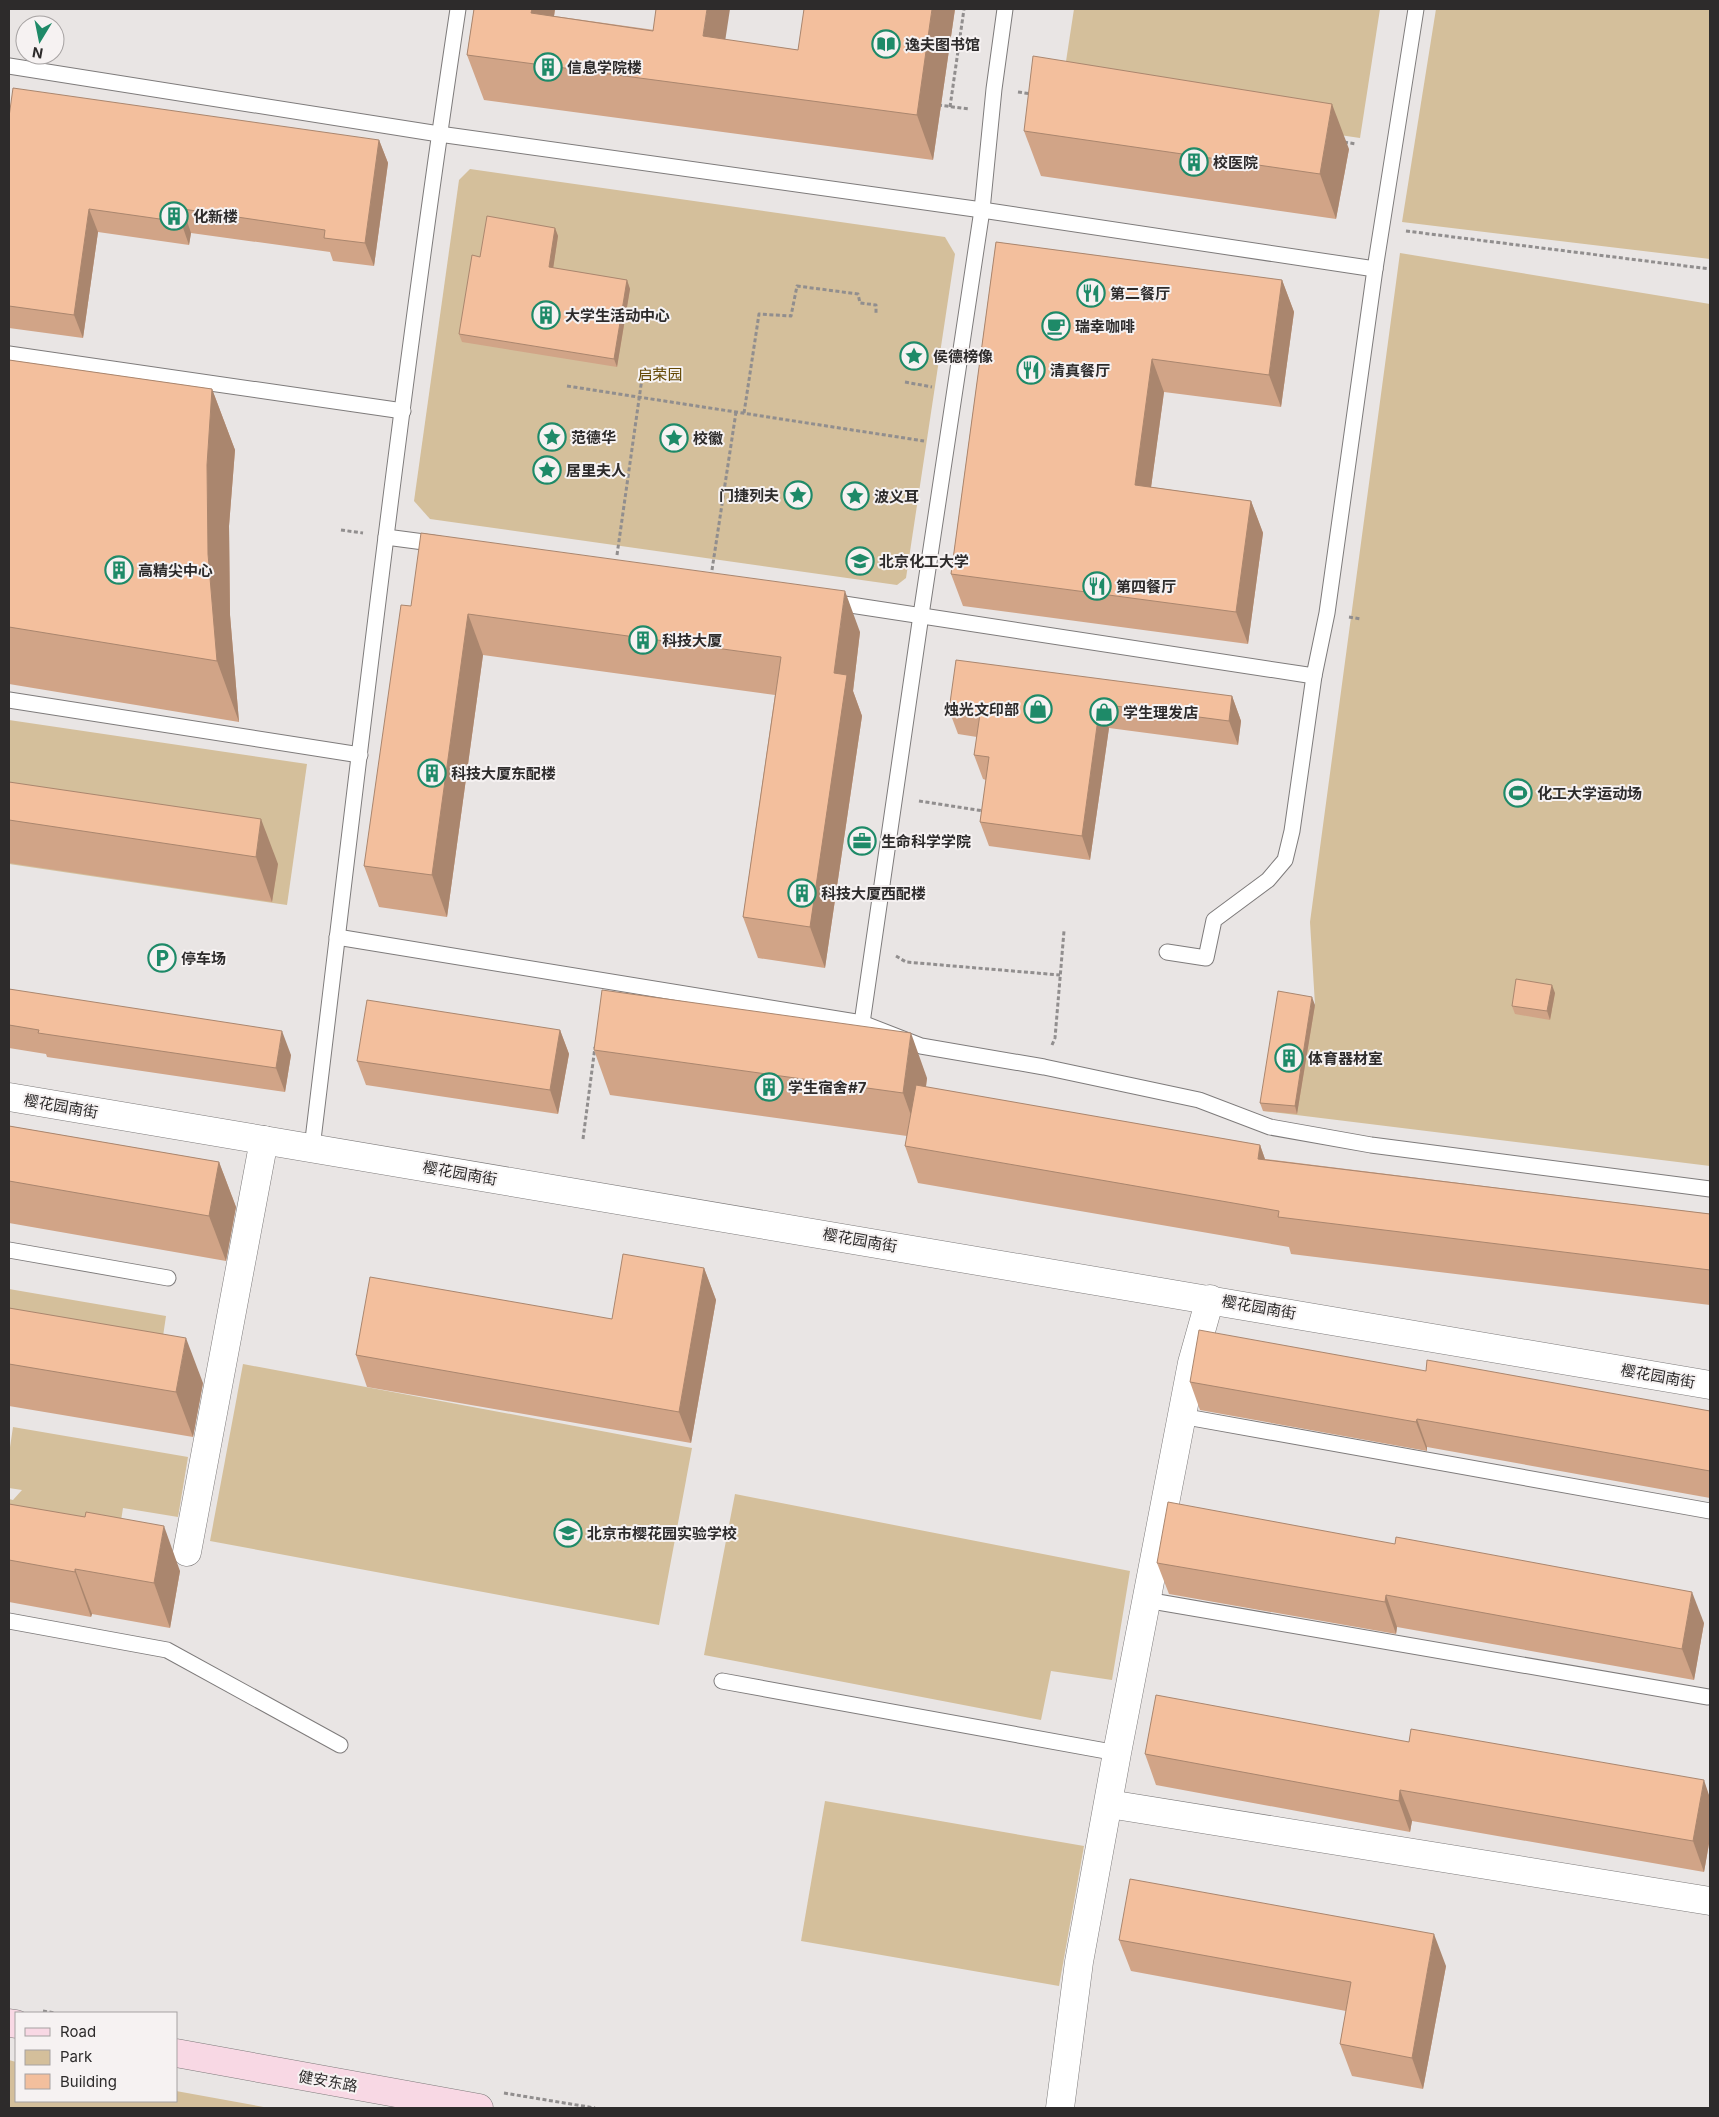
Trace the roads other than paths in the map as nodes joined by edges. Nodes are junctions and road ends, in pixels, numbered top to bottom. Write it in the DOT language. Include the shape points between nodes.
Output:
graph roads {
  1 [pos="458,9"];
  2 [pos="1005,9"];
  3 [pos="1416,9"];
  4 [pos="9,66"];
  5 [pos="439,134"];
  6 [pos="982,210"];
  7 [pos="1375,269"];
  8 [pos="9,354"];
  9 [pos="403,412"];
  10 [pos="386,537"];
  11 [pos="454,546"];
  12 [pos="814,599"];
  13 [pos="921,615"];
  14 [pos="1314,676"];
  15 [pos="9,700"];
  16 [pos="360,755"];
  17 [pos="337,937"];
  18 [pos="1166,952"];
  19 [pos="862,1023"];
  20 [pos="9,1097"];
  21 [pos="264,1140"];
  22 [pos="312,1148"];
  23 [pos="1710,1189"];
  24 [pos="9,1250"];
  25 [pos="168,1278"];
  26 [pos="1210,1299"];
  27 [pos="1710,1385"];
  28 [pos="1182,1416"];
  29 [pos="1710,1510"];
  30 [pos="187,1552"];
  31 [pos="1146,1600"];
  32 [pos="9,1620"];
  33 [pos="722,1681"];
  34 [pos="1708,1697"];
  35 [pos="340,1745"];
  36 [pos="1117,1753"];
  37 [pos="1109,1804"];
  38 [pos="1710,1901"];
  39 [pos="178,2053"];
  40 [pos="479,2108"];
  41 [pos="1060,2108"];
  1 -- 5 [label="lane"];
  2 -- 6 [label="lane"];
  3 -- 7 [label="lane"];
  4 -- 5 [label="lane"];
  5 -- 6 [label="lane"];
  5 -- 9 [label="lane"];
  6 -- 7 [label="lane"];
  6 -- 13 [label="lane"];
  7 -- 14 [label="lane" via="1327,613"];
  8 -- 9 [label="lane"];
  9 -- 10 [label="lane"];
  10 -- 11 [label="lane"];
  10 -- 16 [label="lane"];
  12 -- 13 [label="lane"];
  13 -- 14 [label="lane"];
  13 -- 19 [label="lane"];
  14 -- 18 [label="lane" via="1285,860 1268,880 1214,920 1206,958"];
  15 -- 16 [label="lane"];
  16 -- 17 [label="lane"];
  17 -- 19 [label="lane"];
  17 -- 22 [label="lane"];
  19 -- 23 [label="lane" via="921,1046 1044,1067 1199,1100 1270,1127 1371,1145"];
  20 -- 21 [label="street, 樱花园南街"];
  21 -- 22 [label="street, 樱花园南街"];
  21 -- 30 [label="street"];
  22 -- 26 [label="street, 樱花园南街"];
  24 -- 25 [label="lane"];
  26 -- 27 [label="street, 樱花园南街"];
  26 -- 28 [label="street" via="1192,1363"];
  28 -- 29 [label="lane"];
  28 -- 31 [label="street"];
  31 -- 34 [label="lane"];
  31 -- 36 [label="street"];
  32 -- 35 [label="lane" via="167,1650"];
  33 -- 36 [label="lane"];
  36 -- 37 [label="street"];
  37 -- 38 [label="street"];
  37 -- 41 [label="street" via="1079,1962"];
  39 -- 40 [label="street, 健安东路"];
}
